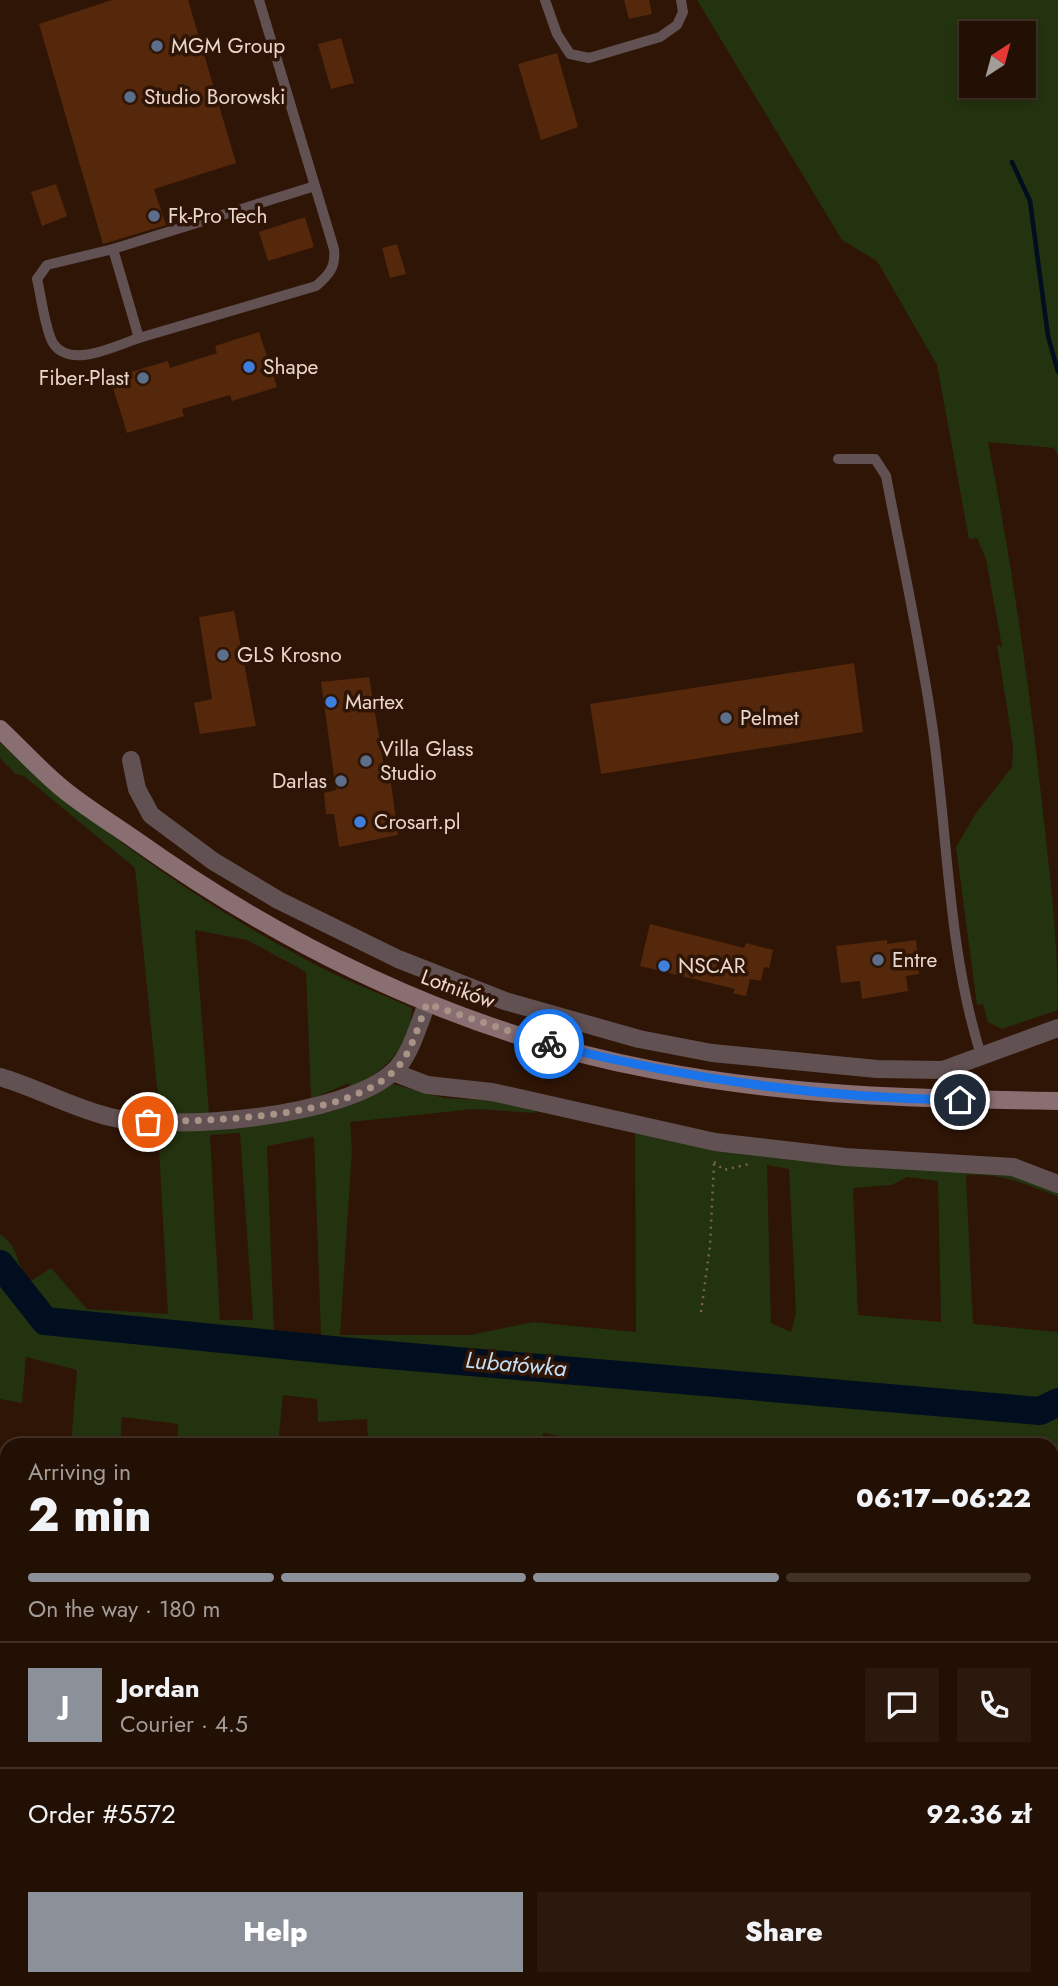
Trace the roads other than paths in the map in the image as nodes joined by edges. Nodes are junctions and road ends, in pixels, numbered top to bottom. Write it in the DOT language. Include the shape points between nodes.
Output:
graph roads {
  1 [pos="259,0"];
  2 [pos="545,0"];
  3 [pos="681,0"];
  4 [pos="315,186"];
  5 [pos="113,249"];
  6 [pos="139,338"];
  7 [pos="838,459"];
  8 [pos="0,729"];
  9 [pos="131,760"];
  10 [pos="427,1004"];
  11 [pos="1058,1028"];
  12 [pos="981,1055"];
  13 [pos="393,1072"];
  14 [pos="0,1077"];
  15 [pos="1058,1101"];
  16 [pos="1058,1184"];
  1 -- 4 [label="lane"];
  2 -- 3 [label="lane" via="570,54 589,58 660,37 677,25 683,12"];
  4 -- 5 [label="lane"];
  4 -- 6 [label="lane" via="334,249 336,261 330,275 316,286"];
  5 -- 6 [label="lane"];
  5 -- 6 [label="lane" via="47,265 37,279 53,343 66,353 89,355"];
  7 -- 12 [label="lane" via="875,459 886,475 936,728 959,966"];
  8 -- 10 [label="street, Lotników" via="63,789 200,887 296,943"];
  9 -- 12 [label="street" via="137,789 151,816 213,861 278,900 374,947 505,1001 639,1039 729,1055 877,1069 943,1070"];
  10 -- 13 [label="street"];
  10 -- 15 [label="street, Lotników" via="627,1064 748,1085 887,1099"];
  11 -- 12 [label="street"];
  13 -- 14 [label="street" via="375,1085 300,1110 243,1119 148,1122 110,1116"];
  13 -- 16 [label="street" via="427,1085 492,1092 715,1142 845,1157 1013,1167"];
}
